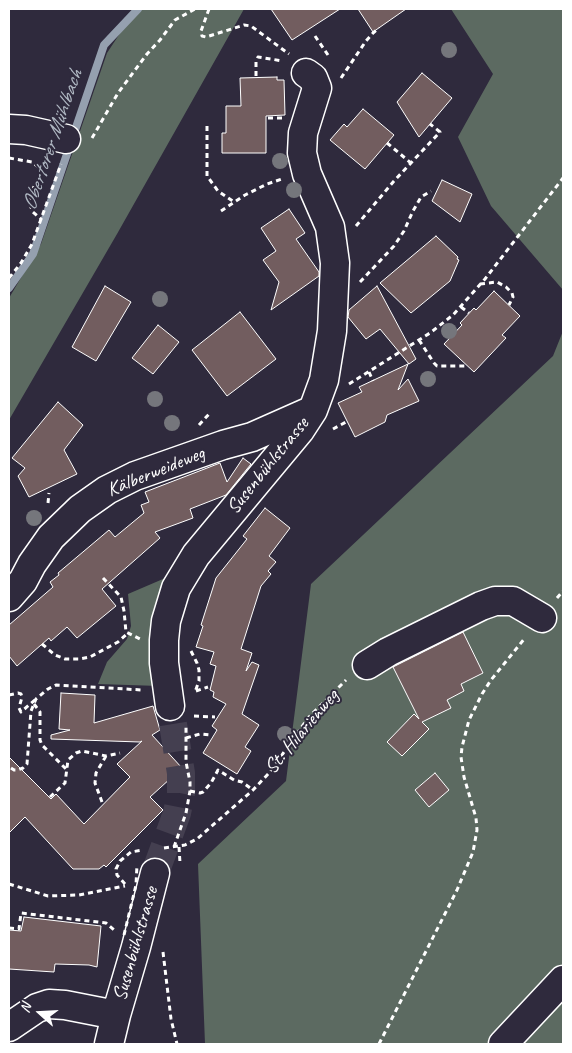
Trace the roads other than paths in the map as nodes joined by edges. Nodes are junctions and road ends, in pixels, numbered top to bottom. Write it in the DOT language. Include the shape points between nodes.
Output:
graph roads {
  1 [pos="311,83"];
  2 [pos="9,128"];
  3 [pos="72,147"];
  4 [pos="316,404"];
  5 [pos="9,597"];
  6 [pos="542,618"];
  7 [pos="367,665"];
  8 [pos="177,699"];
  9 [pos="152,875"];
  10 [pos="563,980"];
  11 [pos="116,1015"];
  12 [pos="9,1026"];
  13 [pos="109,1044"];
  14 [pos="503,1044"];
  1 -- 4 [label="street, Susenbühlstrasse" via="302,144 304,164 325,214 334,247 336,278 331,345"];
  2 -- 3 [label="street" via="26,130"];
  4 -- 5 [label="street, Kälberweideweg" via="252,437 135,476 107,490 80,509 51,537 23,582"];
  4 -- 8 [label="street, Susenbühlstrasse" via="300,430 196,555 176,588 166,622 164,664"];
  6 -- 7 [label="street" via="513,601 495,600"];
  9 -- 11 [label="street, Susenbühlstrasse"];
  10 -- 14 [label="street"];
  11 -- 12 [label="street, Susenbühlstrasse" via="49,1004"];
  11 -- 13 [label="street, Susenbühlstrasse"];
}
